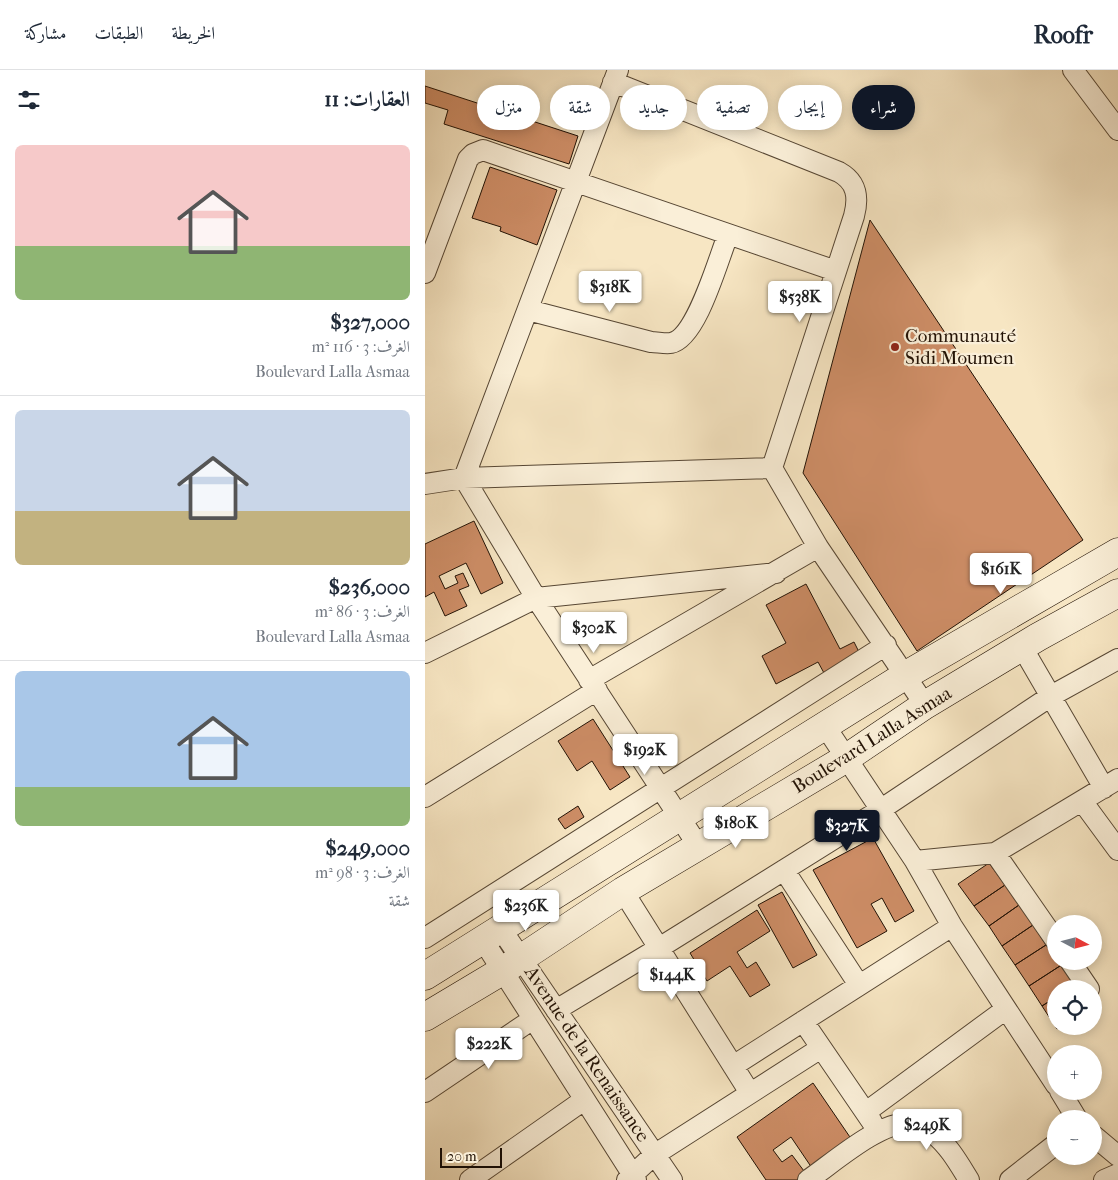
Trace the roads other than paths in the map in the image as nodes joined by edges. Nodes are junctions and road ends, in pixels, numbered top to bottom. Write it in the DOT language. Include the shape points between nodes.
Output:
graph roads {
  1 [pos="1073,70"];
  2 [pos="615,76"];
  3 [pos="1118,130"];
  4 [pos="576,183"];
  5 [pos="728,235"];
  6 [pos="835,271"];
  7 [pos="425,273"];
  8 [pos="529,310"];
  9 [pos="772,468"];
  10 [pos="464,478"];
  11 [pos="425,484"];
  12 [pos="818,547"];
  13 [pos="1118,552"];
  14 [pos="776,573"];
  15 [pos="1118,592"];
  16 [pos="536,598"];
  17 [pos="885,645"];
  18 [pos="1022,647"];
  19 [pos="425,653"];
  20 [pos="1118,659"];
  21 [pos="906,675"];
  22 [pos="593,685"];
  23 [pos="1051,696"];
  24 [pos="925,705"];
  25 [pos="825,726"];
  26 [pos="845,759"];
  27 [pos="1111,784"];
  28 [pos="659,788"];
  29 [pos="425,797"];
  30 [pos="1082,802"];
  31 [pos="880,810"];
  32 [pos="678,817"];
  33 [pos="699,847"];
  34 [pos="1118,850"];
  35 [pos="995,853"];
  36 [pos="915,861"];
  37 [pos="784,870"];
  38 [pos="623,891"];
  39 [pos="952,926"];
  40 [pos="1047,928"];
  41 [pos="492,934"];
  42 [pos="425,938"];
  43 [pos="659,948"];
  44 [pos="512,964"];
  45 [pos="426,973"];
  46 [pos="859,985"];
  47 [pos="1006,1009"];
  48 [pos="556,1010"];
  49 [pos="425,1017"];
  50 [pos="533,1020"];
  51 [pos="803,1021"];
  52 [pos="821,1048"];
  53 [pos="733,1066"];
  54 [pos="1047,1071"];
  55 [pos="425,1092"];
  56 [pos="750,1093"];
  57 [pos="584,1100"];
  58 [pos="867,1112"];
  59 [pos="878,1132"];
  60 [pos="1102,1143"];
  61 [pos="1047,1151"];
  62 [pos="654,1155"];
  63 [pos="1118,1156"];
  64 [pos="1118,1174"];
  65 [pos="632,1178"];
  66 [pos="470,1180"];
  67 [pos="672,1180"];
  68 [pos="808,1180"];
  69 [pos="969,1180"];
  70 [pos="1010,1180"];
  71 [pos="1104,1180"];
  1 -- 3 [label="street"];
  2 -- 4 [label="street"];
  2 -- 6 [label="street" via="848,177 857,192 857,203"];
  4 -- 5 [label="street"];
  4 -- 7 [label="street" via="483,150 473,154 468,159"];
  4 -- 8 [label="street"];
  5 -- 6 [label="street"];
  5 -- 8 [label="street" via="695,319 686,334 671,343 651,342"];
  6 -- 9 [label="street"];
  8 -- 10 [label="street"];
  9 -- 10 [label="street"];
  9 -- 12 [label="street"];
  10 -- 11 [label="street"];
  10 -- 16 [label="street"];
  12 -- 14 [label="street"];
  12 -- 17 [label="street"];
  13 -- 21 [label="main road, Boulevard Lalla Asmaa"];
  14 -- 16 [label="street"];
  14 -- 22 [label="street"];
  15 -- 18 [label="main road, Boulevard Lalla Asmaa"];
  16 -- 19 [label="street"];
  16 -- 22 [label="street"];
  17 -- 21 [label="street"];
  17 -- 28 [label="street"];
  18 -- 23 [label="street"];
  18 -- 24 [label="main road, Boulevard Lalla Asmaa"];
  20 -- 23 [label="street"];
  21 -- 24 [label="street"];
  21 -- 25 [label="main road, Boulevard Lalla Asmaa"];
  22 -- 28 [label="street"];
  22 -- 29 [label="street"];
  23 -- 27 [label="street"];
  23 -- 31 [label="street"];
  24 -- 26 [label="main road, Boulevard Lalla Asmaa"];
  25 -- 26 [label="street"];
  25 -- 32 [label="main road, Boulevard Lalla Asmaa"];
  26 -- 31 [label="street"];
  26 -- 33 [label="main road, Boulevard Lalla Asmaa"];
  27 -- 30 [label="street"];
  28 -- 32 [label="street"];
  28 -- 42 [label="street"];
  30 -- 34 [label="street"];
  30 -- 35 [label="street"];
  31 -- 36 [label="street"];
  31 -- 37 [label="street"];
  32 -- 33 [label="street"];
  32 -- 41 [label="main road, Boulevard Lalla Asmaa"];
  33 -- 38 [label="main road, Boulevard Lalla Asmaa"];
  35 -- 36 [label="street"];
  35 -- 40 [label="street"];
  36 -- 39 [label="street"];
  37 -- 43 [label="street"];
  37 -- 46 [label="street"];
  38 -- 43 [label="street"];
  38 -- 44 [label="main road, Boulevard Lalla Asmaa"];
  39 -- 46 [label="street"];
  39 -- 47 [label="street"];
  41 -- 44 [label="street, Avenue de la Renaissance"];
  41 -- 45 [label="main road, Boulevard Lalla Asmaa"];
  43 -- 48 [label="street"];
  43 -- 53 [label="street"];
  44 -- 48 [label="street, Avenue de la Renaissance"];
  44 -- 49 [label="main road, Boulevard Lalla Asmaa"];
  44 -- 50 [label="street, Avenue de la Renaissance"];
  46 -- 51 [label="street"];
  47 -- 54 [label="street"];
  47 -- 58 [label="street"];
  48 -- 62 [label="street, Avenue de la Renaissance"];
  50 -- 55 [label="street"];
  50 -- 57 [label="street, Avenue de la Renaissance"];
  51 -- 52 [label="street"];
  51 -- 53 [label="street"];
  52 -- 56 [label="street"];
  52 -- 58 [label="street"];
  53 -- 56 [label="street"];
  56 -- 62 [label="street"];
  57 -- 65 [label="street, Avenue de la Renaissance"];
  57 -- 66 [label="street"];
  58 -- 59 [label="street"];
  59 -- 68 [label="street"];
  59 -- 69 [label="street" via="897,1124 912,1123 922,1127 935,1135 953,1154"];
  60 -- 63 [label="street"];
  61 -- 70 [label="street"];
  62 -- 65 [label="street"];
  62 -- 67 [label="street, Avenue de la Renaissance"];
  64 -- 71 [label="street"];
}
